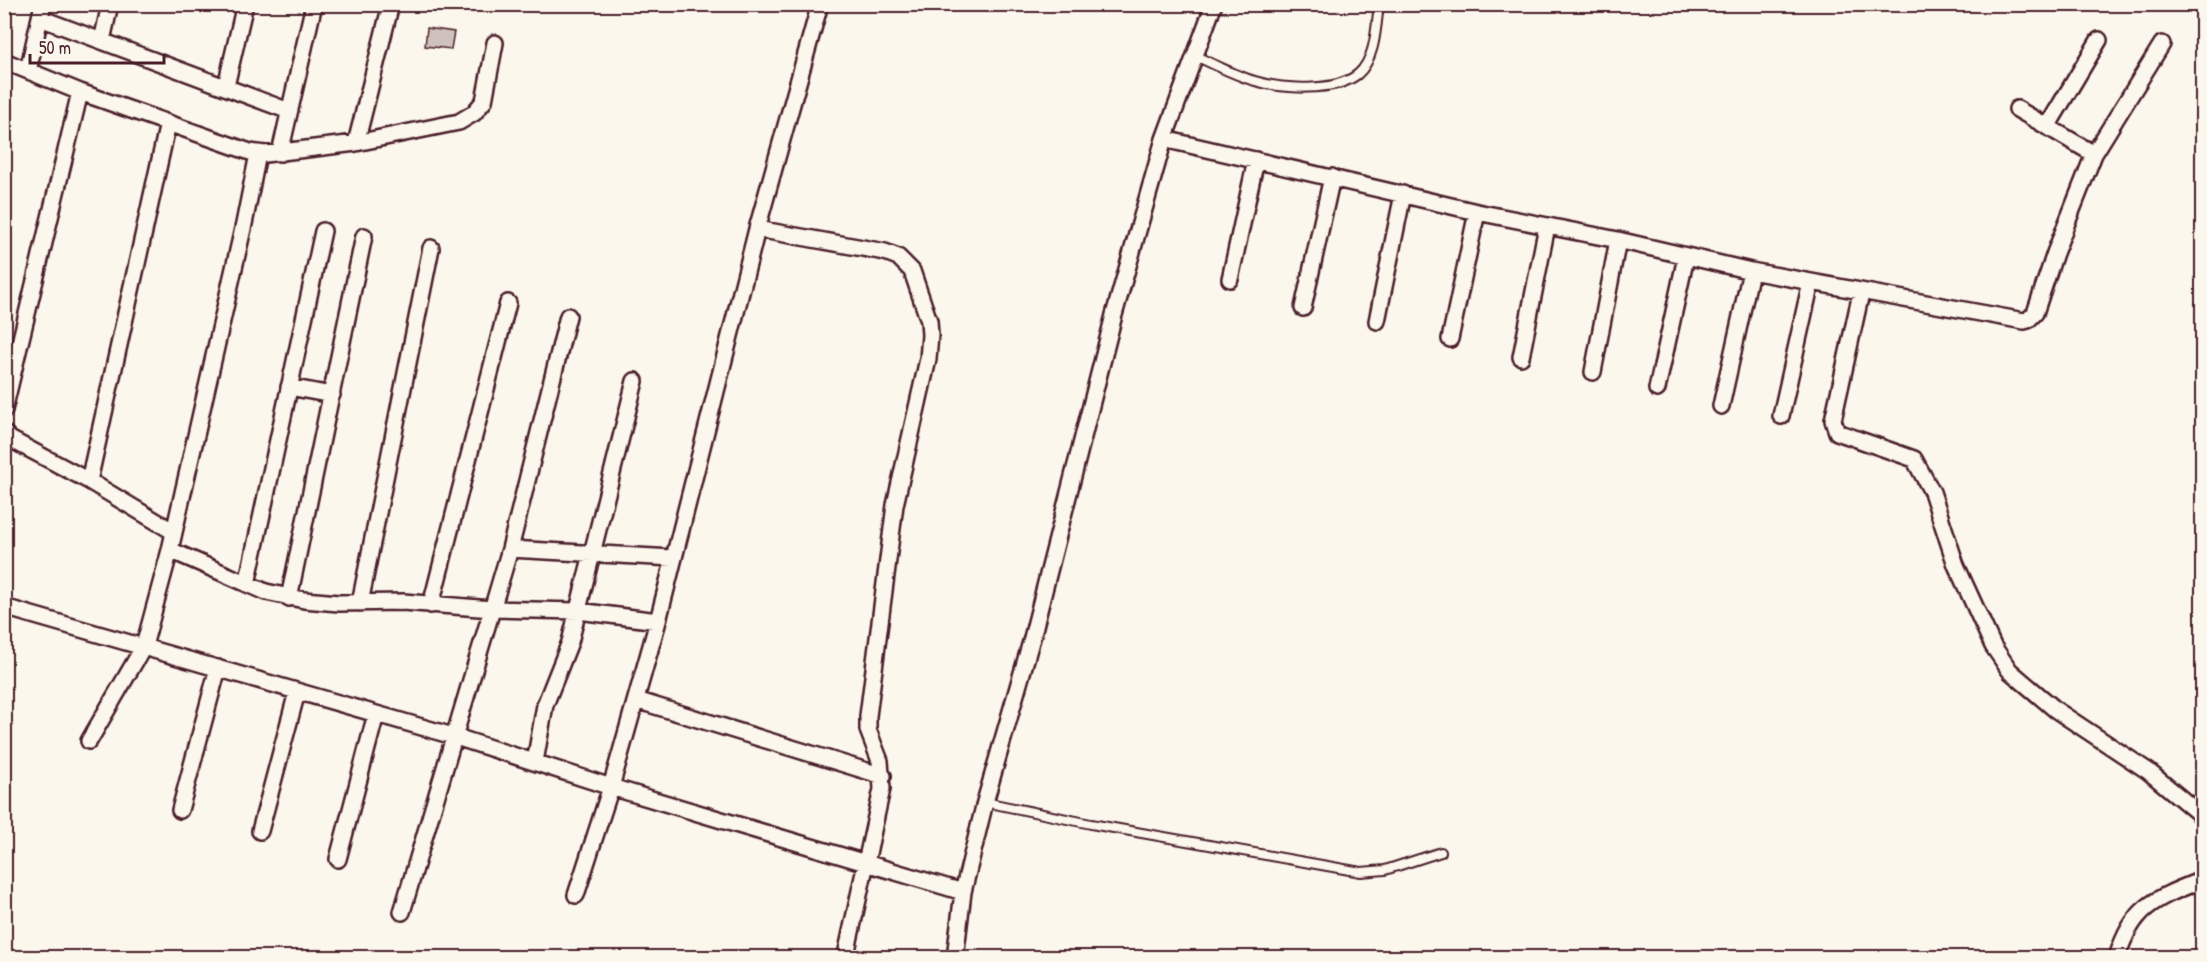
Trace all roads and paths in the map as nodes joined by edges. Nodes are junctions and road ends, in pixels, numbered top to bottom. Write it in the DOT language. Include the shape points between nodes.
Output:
graph roads {
  1 [pos="110,4"];
  2 [pos="245,4"];
  3 [pos="314,4"];
  4 [pos="391,4"];
  5 [pos="820,4"];
  6 [pos="1214,4"];
  7 [pos="1378,4"];
  8 [pos="41,11"];
  9 [pos="2099,40"];
  10 [pos="102,41"];
  11 [pos="495,43"];
  12 [pos="2162,44"];
  13 [pos="1195,56"];
  14 [pos="4,61"];
  15 [pos="28,71"];
  16 [pos="226,86"];
  17 [pos="80,93"];
  18 [pos="2017,109"];
  19 [pos="289,111"];
  20 [pos="168,123"];
  21 [pos="2048,127"];
  22 [pos="1164,139"];
  23 [pos="356,143"];
  24 [pos="280,153"];
  25 [pos="258,154"];
  26 [pos="2094,154"];
  27 [pos="1256,160"];
  28 [pos="1332,177"];
  29 [pos="1403,194"];
  30 [pos="1477,212"];
  31 [pos="1547,225"];
  32 [pos="757,229"];
  33 [pos="323,231"];
  34 [pos="364,236"];
  35 [pos="1618,240"];
  36 [pos="431,248"];
  37 [pos="1686,257"];
  38 [pos="1751,272"];
  39 [pos="1230,279"];
  40 [pos="1811,282"];
  41 [pos="1861,293"];
  42 [pos="507,303"];
  43 [pos="1303,308"];
  44 [pos="568,316"];
  45 [pos="1377,321"];
  46 [pos="1450,339"];
  47 [pos="1521,357"];
  48 [pos="1593,372"];
  49 [pos="635,381"];
  50 [pos="289,387"];
  51 [pos="1657,389"];
  52 [pos="332,395"];
  53 [pos="1721,406"];
  54 [pos="4,410"];
  55 [pos="1781,416"];
  56 [pos="4,433"];
  57 [pos="89,481"];
  58 [pos="174,532"];
  59 [pos="510,549"];
  60 [pos="170,550"];
  61 [pos="592,553"];
  62 [pos="673,558"];
  63 [pos="247,584"];
  64 [pos="289,598"];
  65 [pos="360,603"];
  66 [pos="431,605"];
  67 [pos="4,607"];
  68 [pos="492,609"];
  69 [pos="578,611"];
  70 [pos="658,621"];
  71 [pos="144,646"];
  72 [pos="218,668"];
  73 [pos="297,692"];
  74 [pos="636,700"];
  75 [pos="376,714"];
  76 [pos="453,736"];
  77 [pos="89,741"];
  78 [pos="535,762"];
  79 [pos="883,776"];
  80 [pos="611,786"];
  81 [pos="985,802"];
  82 [pos="180,810"];
  83 [pos="2202,816"];
  84 [pos="260,831"];
  85 [pos="1441,852"];
  86 [pos="338,859"];
  87 [pos="866,864"];
  88 [pos="2202,880"];
  89 [pos="963,892"];
  90 [pos="576,895"];
  91 [pos="402,912"];
  92 [pos="846,955"];
  93 [pos="955,957"];
  94 [pos="2117,957"];
  1 -- 10 [label="street"];
  2 -- 16 [label="street"];
  3 -- 19 [label="street"];
  4 -- 23 [label="street"];
  5 -- 32 [label="street"];
  6 -- 13 [label="street"];
  7 -- 13 [label="lane" via="1369,58 1359,73 1345,81 1320,87 1255,81"];
  8 -- 10 [label="street"];
  8 -- 15 [label="street"];
  9 -- 21 [label="street"];
  10 -- 16 [label="street"];
  11 -- 23 [label="street" via="484,101 474,113 459,122"];
  12 -- 26 [label="street"];
  13 -- 22 [label="street"];
  14 -- 15 [label="street"];
  15 -- 17 [label="street"];
  16 -- 19 [label="street"];
  17 -- 20 [label="street"];
  17 -- 54 [label="street"];
  18 -- 21 [label="street"];
  19 -- 24 [label="street"];
  20 -- 25 [label="street"];
  20 -- 57 [label="street"];
  21 -- 26 [label="street"];
  22 -- 27 [label="street"];
  22 -- 81 [label="street"];
  23 -- 24 [label="street"];
  24 -- 25 [label="street"];
  25 -- 58 [label="street"];
  26 -- 41 [label="street" via="2035,313 2028,320 2014,321"];
  27 -- 28 [label="street"];
  27 -- 39 [label="street"];
  28 -- 29 [label="street"];
  28 -- 43 [label="street"];
  29 -- 30 [label="street"];
  29 -- 45 [label="street"];
  30 -- 31 [label="street"];
  30 -- 46 [label="street"];
  31 -- 35 [label="street"];
  31 -- 47 [label="street"];
  32 -- 62 [label="street"];
  32 -- 79 [label="street" via="898,257 912,271 929,321 928,359 895,505 868,716 868,730"];
  33 -- 50 [label="street"];
  34 -- 52 [label="street"];
  35 -- 37 [label="street"];
  35 -- 48 [label="street"];
  36 -- 65 [label="street"];
  37 -- 38 [label="street"];
  37 -- 51 [label="street"];
  38 -- 40 [label="street"];
  38 -- 53 [label="street"];
  40 -- 41 [label="street"];
  40 -- 55 [label="street"];
  41 -- 83 [label="street" via="1833,420 1837,432 1914,459 1932,492 1956,566 1993,646 2010,671 2056,710 2148,771"];
  42 -- 66 [label="street"];
  44 -- 59 [label="street"];
  49 -- 61 [label="street"];
  50 -- 52 [label="street"];
  50 -- 63 [label="street"];
  52 -- 64 [label="street"];
  56 -- 57 [label="street"];
  57 -- 58 [label="street"];
  58 -- 60 [label="street"];
  59 -- 61 [label="street"];
  59 -- 68 [label="street"];
  60 -- 63 [label="street"];
  60 -- 71 [label="street"];
  61 -- 62 [label="street"];
  61 -- 69 [label="street"];
  62 -- 70 [label="street"];
  63 -- 64 [label="street"];
  64 -- 65 [label="street"];
  65 -- 66 [label="street"];
  66 -- 68 [label="street"];
  67 -- 71 [label="street"];
  68 -- 69 [label="street"];
  68 -- 76 [label="street"];
  69 -- 70 [label="street"];
  69 -- 78 [label="street" via="566,654 544,705"];
  70 -- 74 [label="street"];
  71 -- 72 [label="street"];
  71 -- 77 [label="street"];
  72 -- 73 [label="street"];
  72 -- 82 [label="street"];
  73 -- 75 [label="street"];
  73 -- 84 [label="street"];
  74 -- 79 [label="street"];
  74 -- 80 [label="street"];
  75 -- 76 [label="street"];
  75 -- 86 [label="street"];
  76 -- 78 [label="street"];
  76 -- 91 [label="street"];
  78 -- 80 [label="street"];
  79 -- 87 [label="street"];
  80 -- 87 [label="street"];
  80 -- 90 [label="street"];
  81 -- 85 [label="lane" via="1361,872 1385,870"];
  81 -- 89 [label="street"];
  87 -- 89 [label="street"];
  87 -- 92 [label="street"];
  88 -- 94 [label="street" via="2147,905 2134,919"];
  89 -- 93 [label="street"];
}
